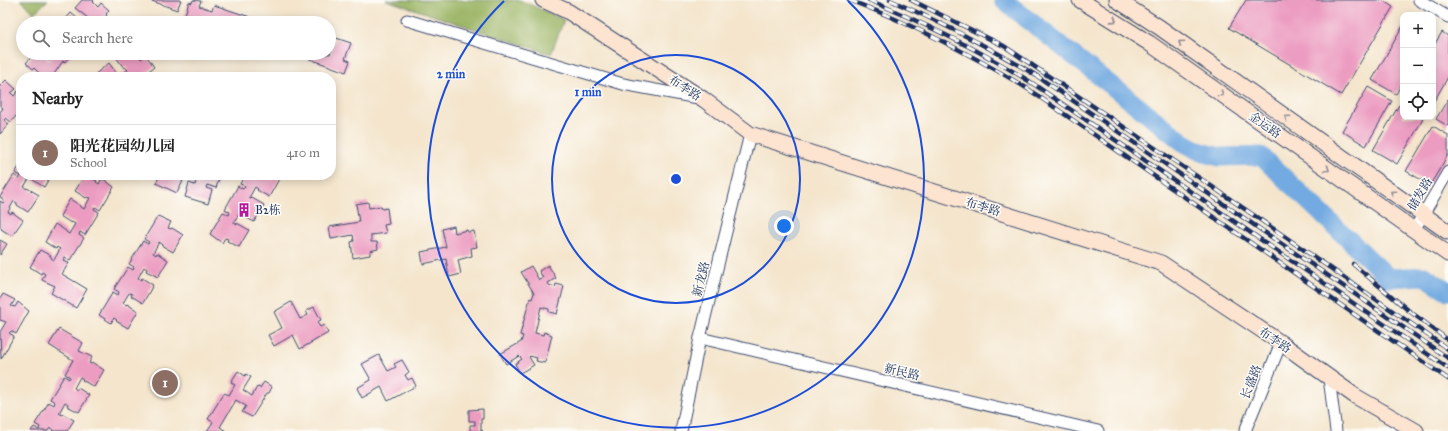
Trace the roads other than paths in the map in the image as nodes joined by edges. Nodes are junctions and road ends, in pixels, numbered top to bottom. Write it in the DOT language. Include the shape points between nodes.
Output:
graph roads {
  1 [pos="543,0"];
  2 [pos="1080,0"];
  3 [pos="1116,0"];
  4 [pos="1419,0"];
  5 [pos="1448,17"];
  6 [pos="407,20"];
  7 [pos="703,99"];
  8 [pos="750,134"];
  9 [pos="1448,172"];
  10 [pos="1423,214"];
  11 [pos="1414,230"];
  12 [pos="1448,232"];
  13 [pos="1448,254"];
  14 [pos="700,338"];
  15 [pos="1280,344"];
  16 [pos="1329,378"];
  17 [pos="682,431"];
  18 [pos="1098,431"];
  19 [pos="1246,431"];
  20 [pos="1336,431"];
  21 [pos="1416,431"];
  1 -- 7 [label="main road, 布李路" via="569,12"];
  2 -- 11 [label="main road, 金运路, one-way" via="1149,43"];
  10 -- 3 [label="main road, 金运路, one-way" via="1159,27"];
  4 -- 5 [label="street"];
  6 -- 7 [label="street" via="623,84"];
  7 -- 8 [label="main road, 布李路"];
  8 -- 14 [label="street, 新龙路"];
  8 -- 15 [label="main road, 布李路" via="1161,263"];
  9 -- 10 [label="street, 储发路"];
  10 -- 11 [label="street, 储发路"];
  10 -- 12 [label="main road, 金运路"];
  11 -- 13 [label="main road, 金运路"];
  14 -- 17 [label="street, 新龙路"];
  14 -- 18 [label="street, 新民路"];
  15 -- 16 [label="main road, 布李路"];
  15 -- 19 [label="street, 长盛路"];
  16 -- 20 [label="street"];
  16 -- 21 [label="main road, 布李路"];
}
